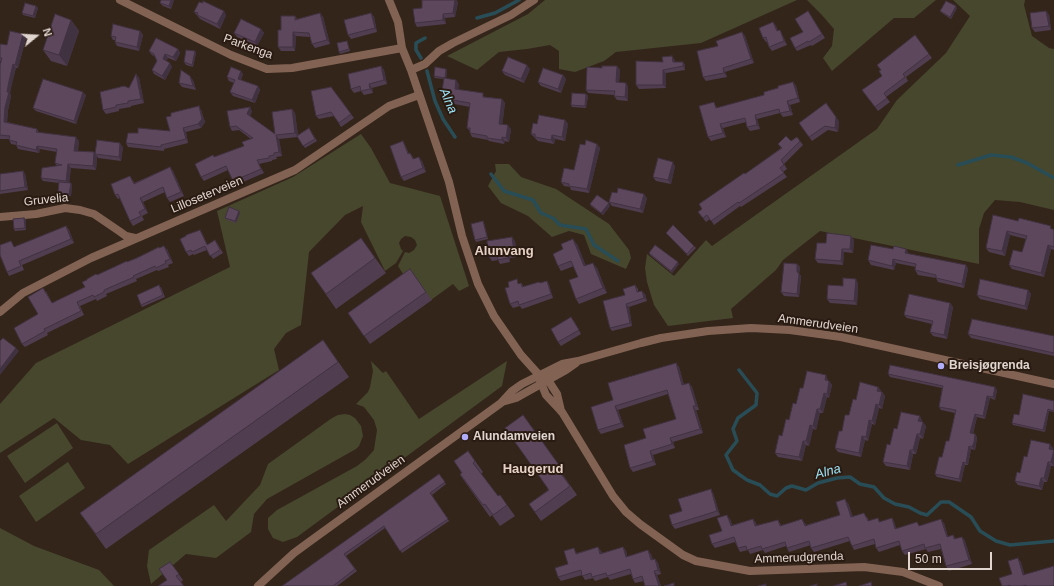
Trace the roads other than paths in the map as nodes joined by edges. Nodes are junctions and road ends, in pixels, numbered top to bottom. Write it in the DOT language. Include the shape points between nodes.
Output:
graph roads {
  1 [pos="120,0"];
  2 [pos="389,0"];
  3 [pos="534,0"];
  4 [pos="402,48"];
  5 [pos="411,70"];
  6 [pos="419,95"];
  7 [pos="0,217"];
  8 [pos="135,238"];
  9 [pos="0,312"];
  10 [pos="578,361"];
  11 [pos="539,375"];
  12 [pos="544,382"];
  13 [pos="1054,384"];
  14 [pos="501,403"];
  15 [pos="258,586"];
  16 [pos="939,586"];
  1 -- 4 [label="street, Parkenga" via="231,55 267,69 292,68"];
  2 -- 4 [label="street" via="398,22"];
  3 -- 5 [label="street" via="511,15 453,43 425,64"];
  4 -- 5 [label="street"];
  5 -- 6 [label="street"];
  6 -- 8 [label="street, Lilloseterveien" via="389,106 295,170"];
  6 -- 11 [label="street" via="449,182 462,236 478,284 494,316"];
  7 -- 8 [label="street, Gruvelia" via="65,208 80,210 94,214 126,236"];
  8 -- 9 [label="street, Lilloseterveien" via="23,293"];
  10 -- 11 [label="street, Ammerudveien" via="562,364"];
  10 -- 12 [label="street, Ammerudveien"];
  10 -- 13 [label="street, Ammerudveien" via="661,338 715,331 770,329 835,336"];
  11 -- 12 [label="street"];
  11 -- 14 [label="street, Ammerudveien" via="512,391"];
  12 -- 14 [label="street, Ammerudveien" via="516,398"];
  12 -- 16 [label="street, Ammerudgrenda" via="549,399 562,412 626,512 683,555 696,561 750,572 864,567 903,572"];
  14 -- 15 [label="street, Ammerudveien" via="294,553"];
}
